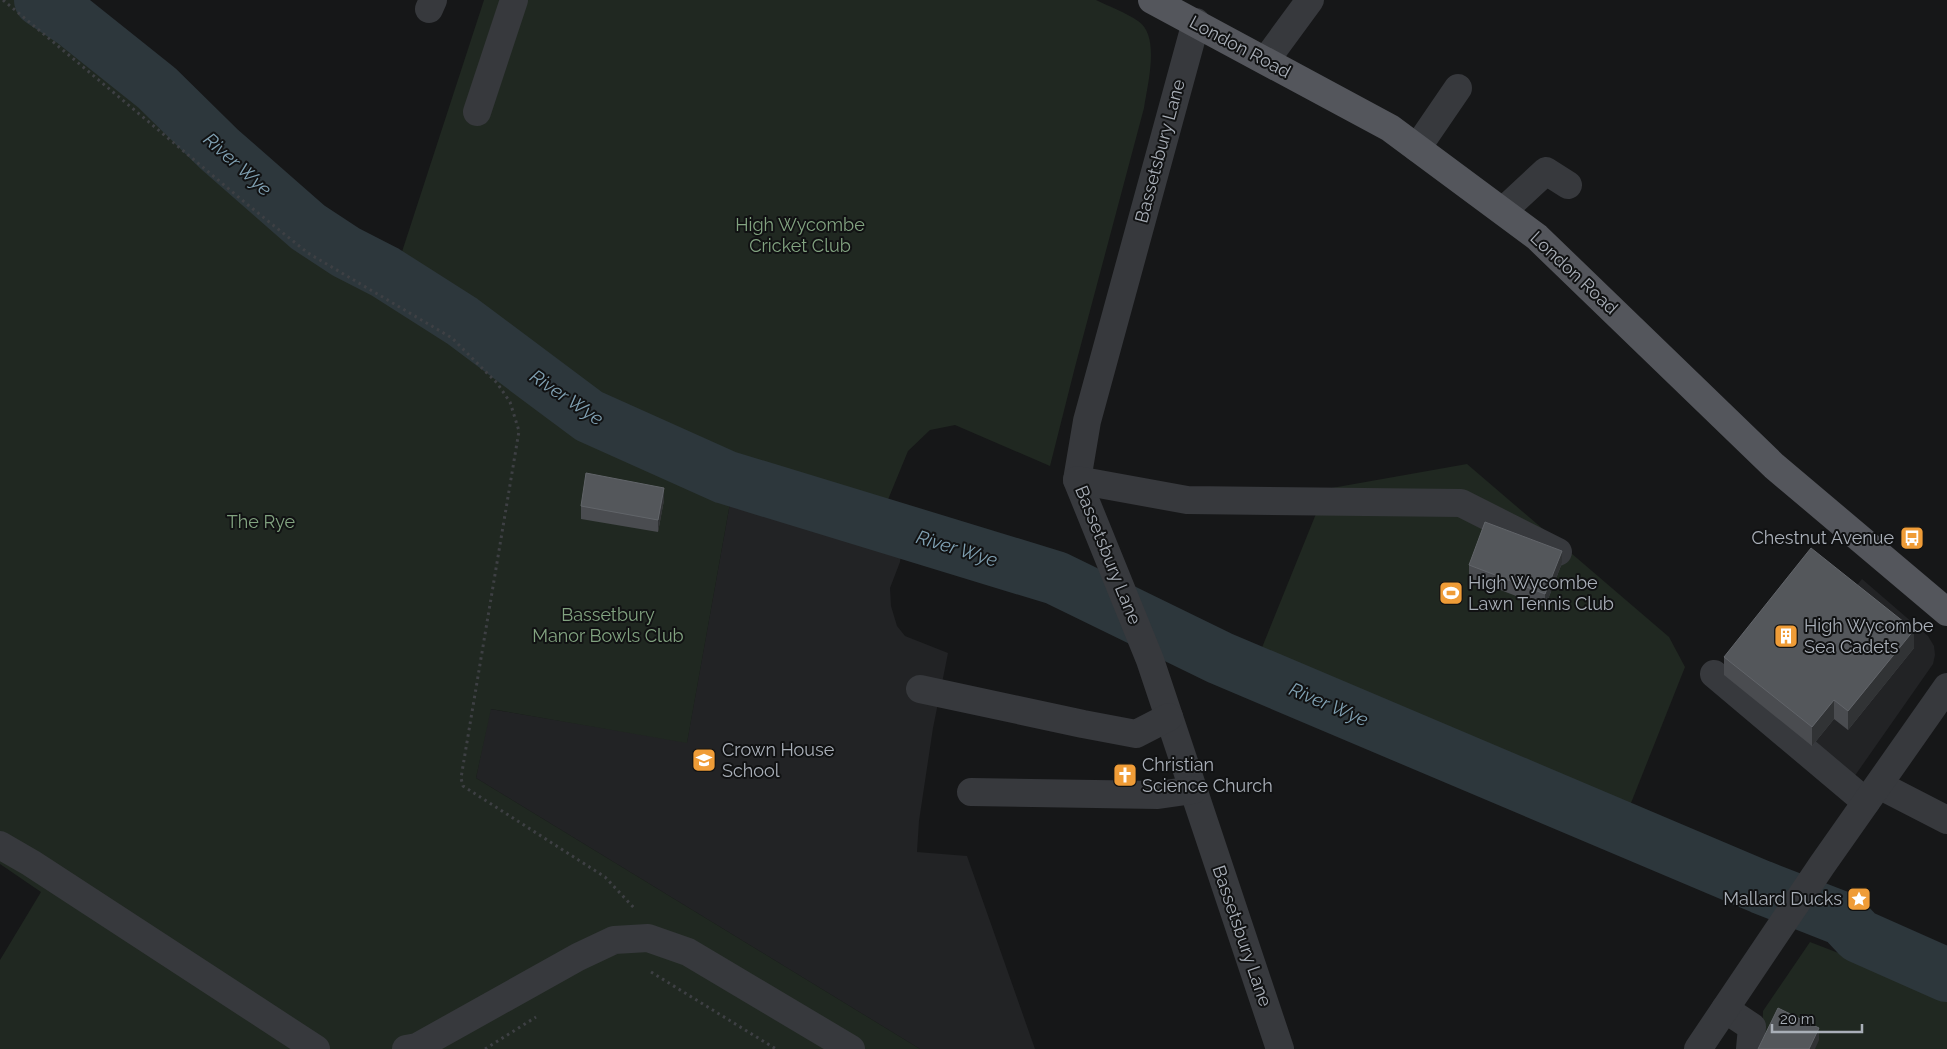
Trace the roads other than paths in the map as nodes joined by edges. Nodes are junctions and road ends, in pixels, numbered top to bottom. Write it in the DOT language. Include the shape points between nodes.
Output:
graph roads {
  1 [pos="514,0"];
  2 [pos="1152,0"];
  3 [pos="1310,0"];
  4 [pos="1196,22"];
  5 [pos="1266,60"];
  6 [pos="1458,88"];
  7 [pos="477,112"];
  8 [pos="1418,148"];
  9 [pos="1568,185"];
  10 [pos="1502,211"];
  11 [pos="1077,480"];
  12 [pos="1558,552"];
  13 [pos="1947,612"];
  14 [pos="1714,674"];
  15 [pos="1947,687"];
  16 [pos="920,690"];
  17 [pos="1169,717"];
  18 [pos="1193,790"];
  19 [pos="972,792"];
  20 [pos="1873,794"];
  21 [pos="1947,820"];
  22 [pos="0,845"];
  23 [pos="1725,1009"];
  24 [pos="316,1049"];
  25 [pos="406,1049"];
  26 [pos="851,1049"];
  27 [pos="1280,1049"];
  28 [pos="1698,1049"];
  29 [pos="1750,1049"];
  1 -- 7 [label="street"];
  2 -- 4 [label="main road, London Road"];
  3 -- 5 [label="street"];
  4 -- 5 [label="main road, London Road"];
  4 -- 11 [label="street, Bassetsbury Lane" via="1087,421"];
  5 -- 8 [label="main road, London Road" via="1390,128"];
  6 -- 8 [label="street"];
  8 -- 10 [label="main road, London Road"];
  9 -- 10 [label="street" via="1546,171"];
  10 -- 13 [label="main road, London Road" via="1537,237 1774,466"];
  11 -- 12 [label="street" via="1187,500 1461,503"];
  11 -- 17 [label="street, Bassetsbury Lane" via="1150,660"];
  14 -- 20 [label="street"];
  15 -- 20 [label="street"];
  16 -- 17 [label="street" via="1136,734"];
  17 -- 18 [label="street, Bassetsbury Lane"];
  18 -- 19 [label="street" via="1158,795"];
  18 -- 27 [label="street, Bassetsbury Lane"];
  20 -- 21 [label="street"];
  20 -- 23 [label="street"];
  22 -- 24 [label="street"];
  23 -- 28 [label="street"];
  23 -- 29 [label="street" via="1752,1027"];
  25 -- 26 [label="street" via="417,1047 614,940 648,938 688,952"];
}
